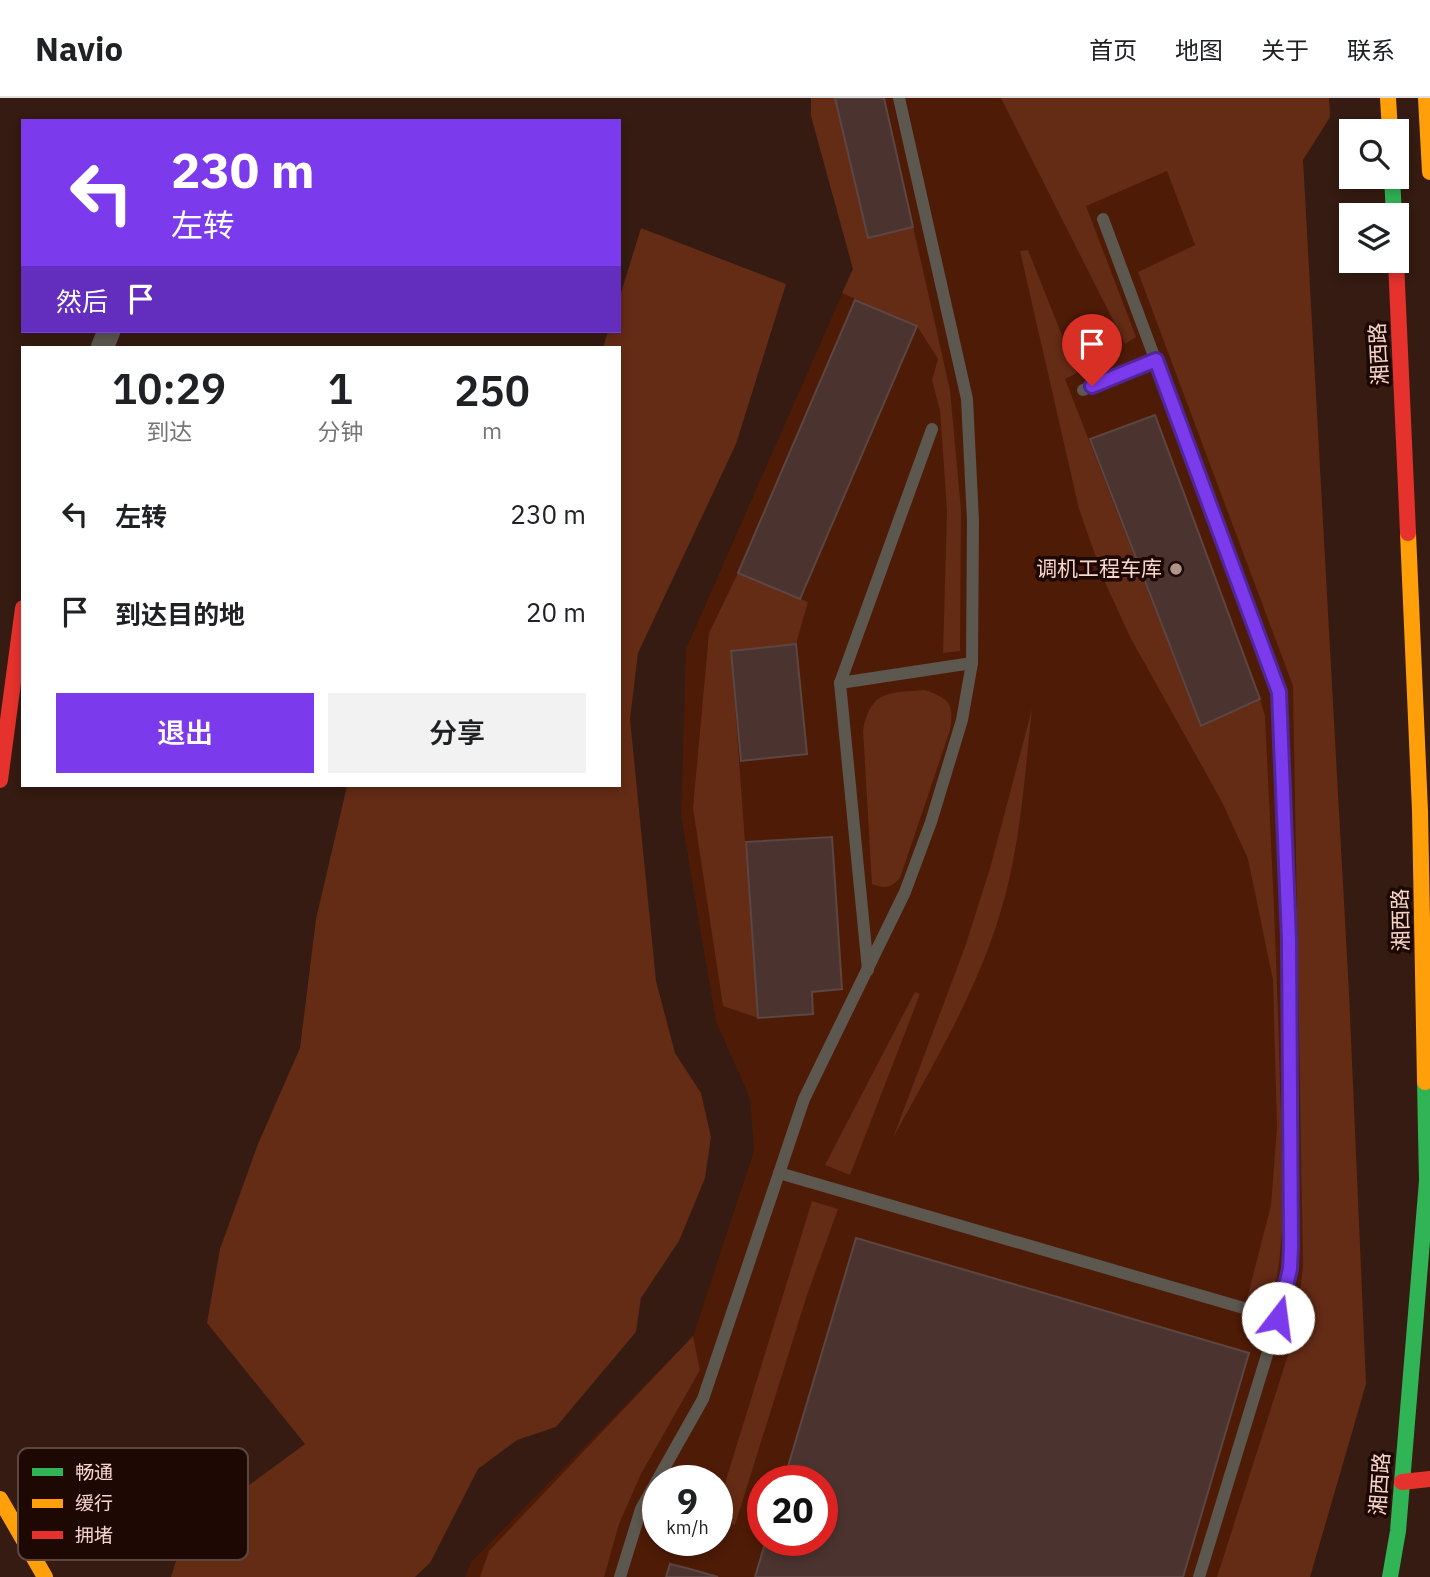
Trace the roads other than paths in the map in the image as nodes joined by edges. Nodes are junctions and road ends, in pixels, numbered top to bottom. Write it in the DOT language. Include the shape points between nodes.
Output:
graph roads {
  1 [pos="899,98"];
  2 [pos="1388,98"];
  3 [pos="1426,98"];
  4 [pos="1389,119"];
  5 [pos="1430,172"];
  6 [pos="1103,219"];
  7 [pos="1397,273"];
  8 [pos="1156,360"];
  9 [pos="1083,390"];
  10 [pos="932,429"];
  11 [pos="21,623"];
  12 [pos="972,663"];
  13 [pos="840,683"];
  14 [pos="0,780"];
  15 [pos="868,970"];
  16 [pos="779,1172"];
  17 [pos="1278,1318"];
  18 [pos="1430,1479"];
  19 [pos="1402,1482"];
  20 [pos="0,1499"];
  21 [pos="18,1530"];
  22 [pos="35,1560"];
  23 [pos="45,1577"];
  24 [pos="620,1577"];
  25 [pos="1199,1577"];
  26 [pos="1390,1577"];
  1 -- 12 [label="lane" via="967,399 973,521"];
  2 -- 4 [label="street"];
  3 -- 5 [label="street"];
  6 -- 8 [label="lane"];
  7 -- 19 [label="street, 湘西路" via="1420,811 1427,1181 1412,1426"];
  8 -- 9 [label="lane"];
  8 -- 17 [label="lane" via="1279,692 1289,939 1291,1246"];
  10 -- 13 [label="lane"];
  11 -- 14 [label="street"];
  12 -- 13 [label="lane"];
  12 -- 15 [label="lane" via="962,720 931,822"];
  13 -- 15 [label="lane"];
  15 -- 16 [label="lane" via="804,1099"];
  16 -- 17 [label="lane"];
  16 -- 24 [label="lane" via="703,1399 641,1509"];
  17 -- 25 [label="lane"];
  18 -- 19 [label="street"];
  19 -- 26 [label="street, 湘西路"];
  20 -- 21 [label="street"];
  22 -- 23 [label="street"];
}
